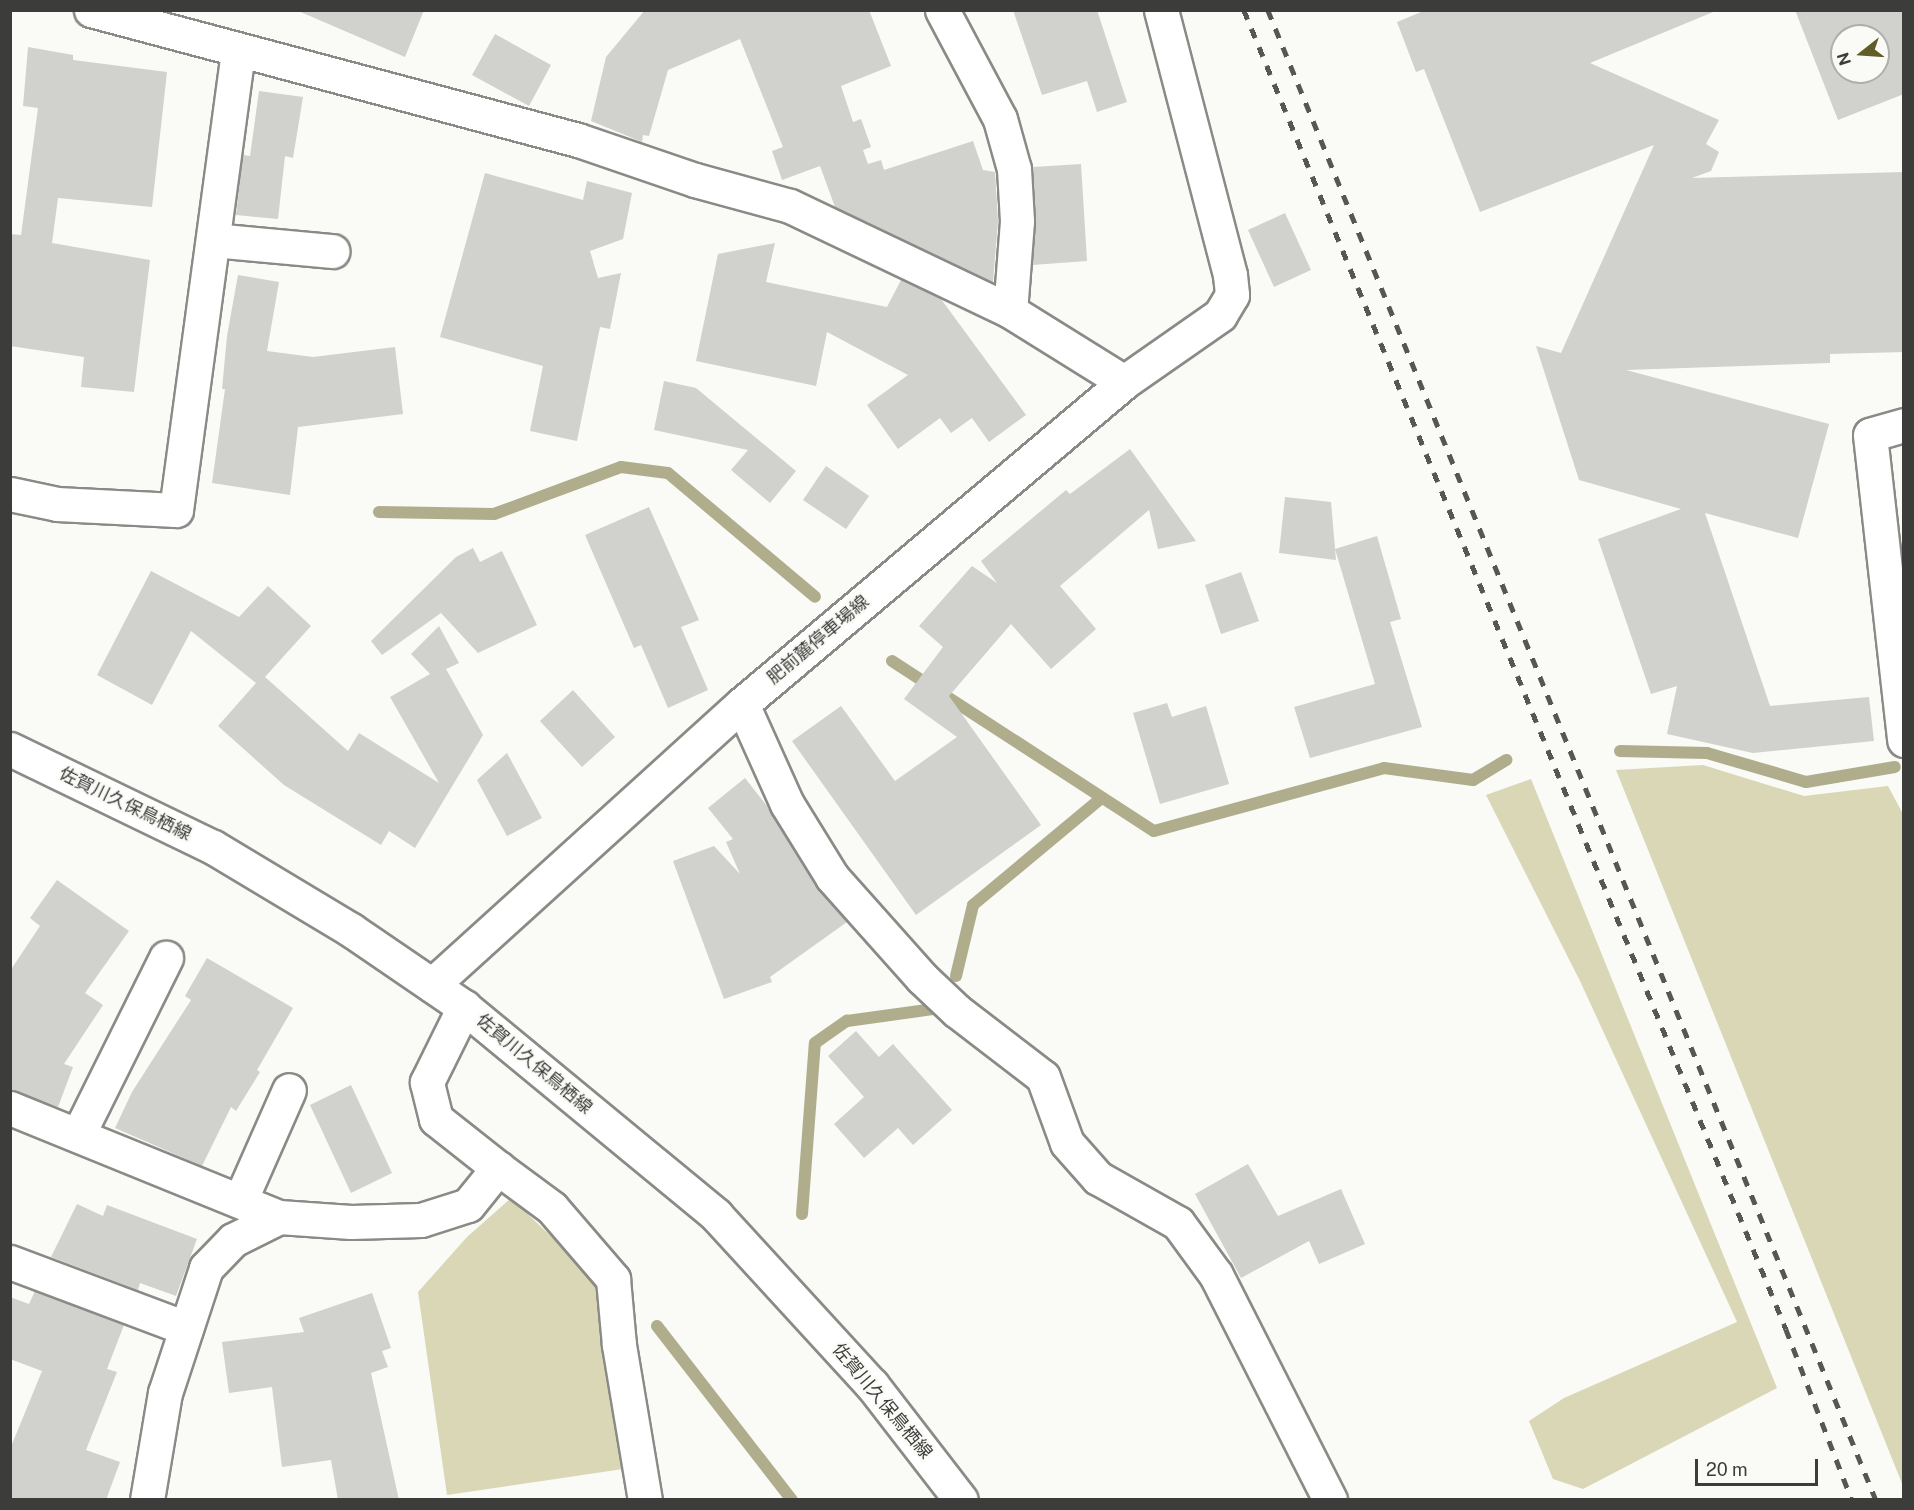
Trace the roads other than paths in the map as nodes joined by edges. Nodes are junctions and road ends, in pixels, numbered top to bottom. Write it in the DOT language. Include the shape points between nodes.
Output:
graph roads {
  1 [pos="91,10"];
  2 [pos="942,10"];
  3 [pos="1161,10"];
  4 [pos="238,52"];
  5 [pos="213,240"];
  6 [pos="332,251"];
  7 [pos="1010,311"];
  8 [pos="1124,382"];
  9 [pos="1904,424"];
  10 [pos="10,494"];
  11 [pos="742,704"];
  12 [pos="1904,740"];
  13 [pos="11,752"];
  14 [pos="166,958"];
  15 [pos="432,985"];
  16 [pos="464,1007"];
  17 [pos="289,1090"];
  18 [pos="10,1108"];
  19 [pos="78,1135"];
  20 [pos="498,1168"];
  21 [pos="240,1201"];
  22 [pos="279,1217"];
  23 [pos="10,1262"];
  24 [pos="186,1328"];
  25 [pos="147,1500"];
  26 [pos="645,1500"];
  27 [pos="961,1500"];
  28 [pos="1330,1500"];
  1 -- 4 [label="street"];
  2 -- 7 [label="street" via="1000,119 1014,169 1017,221"];
  3 -- 8 [label="street, 肥前麓停車場線" via="1232,295 1220,315"];
  4 -- 5 [label="street"];
  4 -- 7 [label="street" via="578,140 695,180 790,206"];
  5 -- 6 [label="street"];
  5 -- 10 [label="street" via="176,510 57,504"];
  7 -- 8 [label="street"];
  8 -- 11 [label="street, 肥前麓停車場線"];
  9 -- 12 [label="street" via="1870,435"];
  11 -- 15 [label="street, 肥前麓停車場線"];
  11 -- 28 [label="street" via="787,804 832,877 922,978 957,1011 1043,1077 1067,1143 1098,1178 1178,1223 1216,1275"];
  13 -- 15 [label="street, 佐賀川久保鳥栖線" via="213,847 351,930"];
  14 -- 19 [label="street"];
  15 -- 16 [label="street, 佐賀川久保鳥栖線"];
  16 -- 20 [label="street" via="427,1082 436,1119"];
  16 -- 27 [label="street, 佐賀川久保鳥栖線" via="716,1215 872,1385"];
  17 -- 21 [label="street"];
  18 -- 19 [label="street"];
  19 -- 21 [label="street"];
  20 -- 22 [label="street" via="468,1205 421,1220 351,1222"];
  20 -- 26 [label="street" via="552,1208 613,1280 619,1345"];
  21 -- 22 [label="street"];
  22 -- 24 [label="street" via="233,1240 206,1268"];
  23 -- 24 [label="street"];
  24 -- 25 [label="street" via="165,1393"];
}
